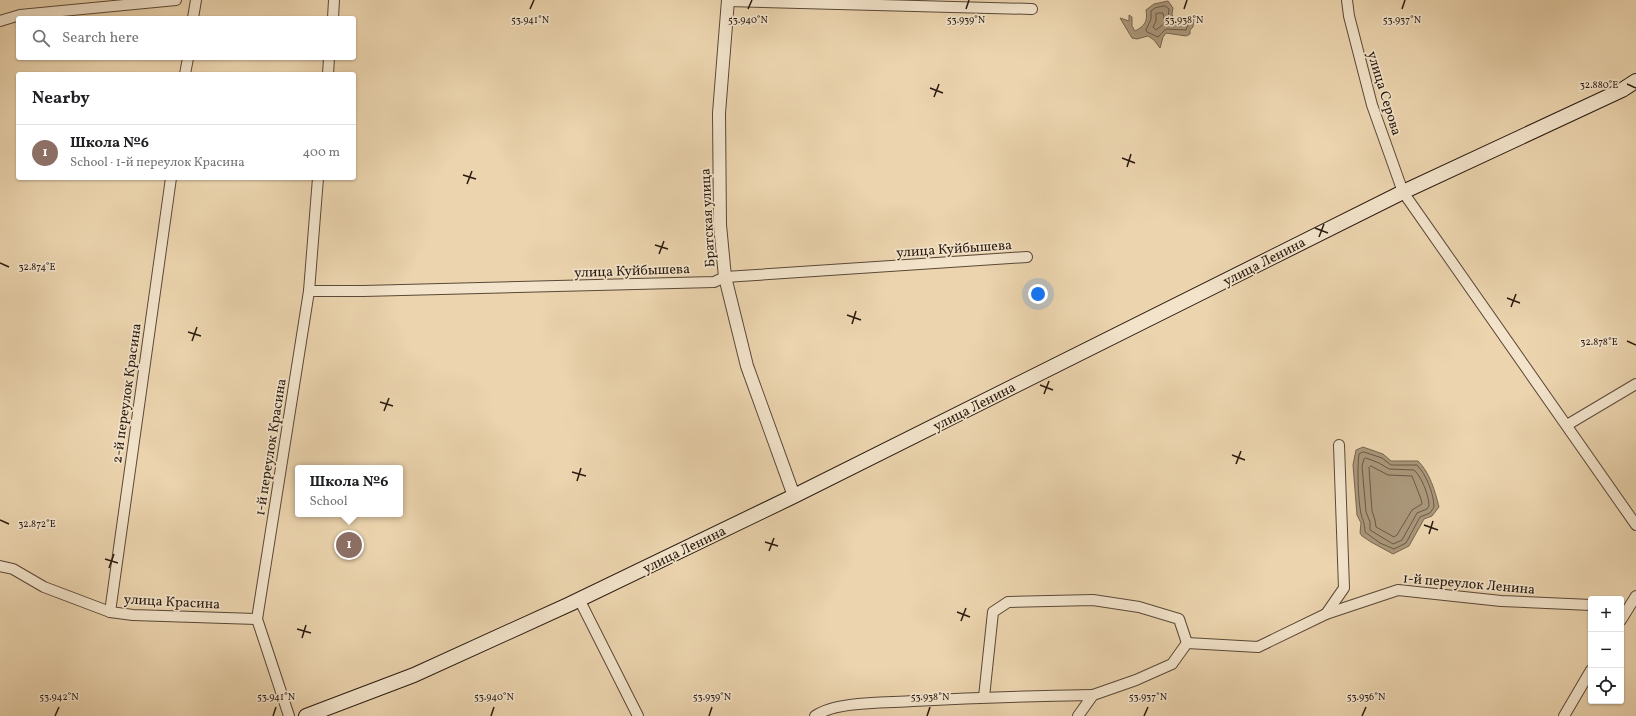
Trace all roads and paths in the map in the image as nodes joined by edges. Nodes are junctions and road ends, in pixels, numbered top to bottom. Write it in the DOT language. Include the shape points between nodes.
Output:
graph roads {
  1 [pos="176,0"];
  2 [pos="196,0"];
  3 [pos="334,0"];
  4 [pos="728,0"];
  5 [pos="1347,0"];
  6 [pos="1032,9"];
  7 [pos="16,16"];
  8 [pos="17,16"];
  9 [pos="193,16"];
  10 [pos="332,16"];
  11 [pos="0,21"];
  12 [pos="188,60"];
  13 [pos="329,60"];
  14 [pos="185,72"];
  15 [pos="328,72"];
  16 [pos="1636,81"];
  17 [pos="171,180"];
  18 [pos="318,180"];
  19 [pos="1403,192"];
  20 [pos="1027,258"];
  21 [pos="725,277"];
  22 [pos="309,291"];
  23 [pos="1636,384"];
  24 [pos="1567,426"];
  25 [pos="1340,445"];
  26 [pos="794,496"];
  27 [pos="1636,525"];
  28 [pos="1636,531"];
  29 [pos="0,566"];
  30 [pos="1636,596"];
  31 [pos="579,599"];
  32 [pos="1588,605"];
  33 [pos="1625,606"];
  34 [pos="110,612"];
  35 [pos="1326,614"];
  36 [pos="257,619"];
  37 [pos="1188,643"];
  38 [pos="1588,675"];
  39 [pos="1093,695"];
  40 [pos="984,697"];
  41 [pos="289,716"];
  42 [pos="306,716"];
  43 [pos="638,716"];
  44 [pos="815,716"];
  45 [pos="1078,716"];
  46 [pos="1564,716"];
  1 -- 8 [label="street"];
  2 -- 9 [label="street"];
  3 -- 10 [label="street"];
  4 -- 6 [label="street"];
  4 -- 21 [label="street, Братская улица" via="719,113 720,225"];
  5 -- 19 [label="street, улица Серова" via="1372,105"];
  7 -- 11 [label="street"];
  12 -- 14 [label="street"];
  13 -- 15 [label="street"];
  16 -- 19 [label="main road, улица Ленина" via="1622,90"];
  17 -- 34 [label="street, 2-й переулок Красина"];
  18 -- 22 [label="street, 1-й переулок Красина"];
  19 -- 24 [label="street"];
  19 -- 26 [label="main road, улица Ленина"];
  20 -- 21 [label="street, улица Куйбышева"];
  21 -- 22 [label="street, улица Куйбышева" via="714,282"];
  21 -- 26 [label="street, Братская улица" via="747,366"];
  22 -- 36 [label="street, 1-й переулок Красина"];
  23 -- 24 [label="street"];
  24 -- 27 [label="street"];
  25 -- 35 [label="street" via="1344,588"];
  26 -- 31 [label="main road, улица Ленина"];
  27 -- 28 [label="street"];
  29 -- 34 [label="street, улица Красина" via="13,569 44,587"];
  30 -- 33 [label="street"];
  31 -- 42 [label="main road, улица Ленина" via="414,675"];
  31 -- 43 [label="street"];
  32 -- 35 [label="street, 1-й переулок Ленина" via="1501,601 1398,590"];
  34 -- 36 [label="street, улица Красина"];
  35 -- 37 [label="street, 1-й переулок Ленина" via="1258,647"];
  36 -- 41 [label="street, 1-й переулок Красина"];
  37 -- 39 [label="street" via="1172,664"];
  37 -- 40 [label="street" via="1178,619 1139,607 1093,600 1008,602 993,612"];
  38 -- 46 [label="street"];
  39 -- 40 [label="street"];
  39 -- 45 [label="street"];
  40 -- 44 [label="street" via="835,707"];
}
